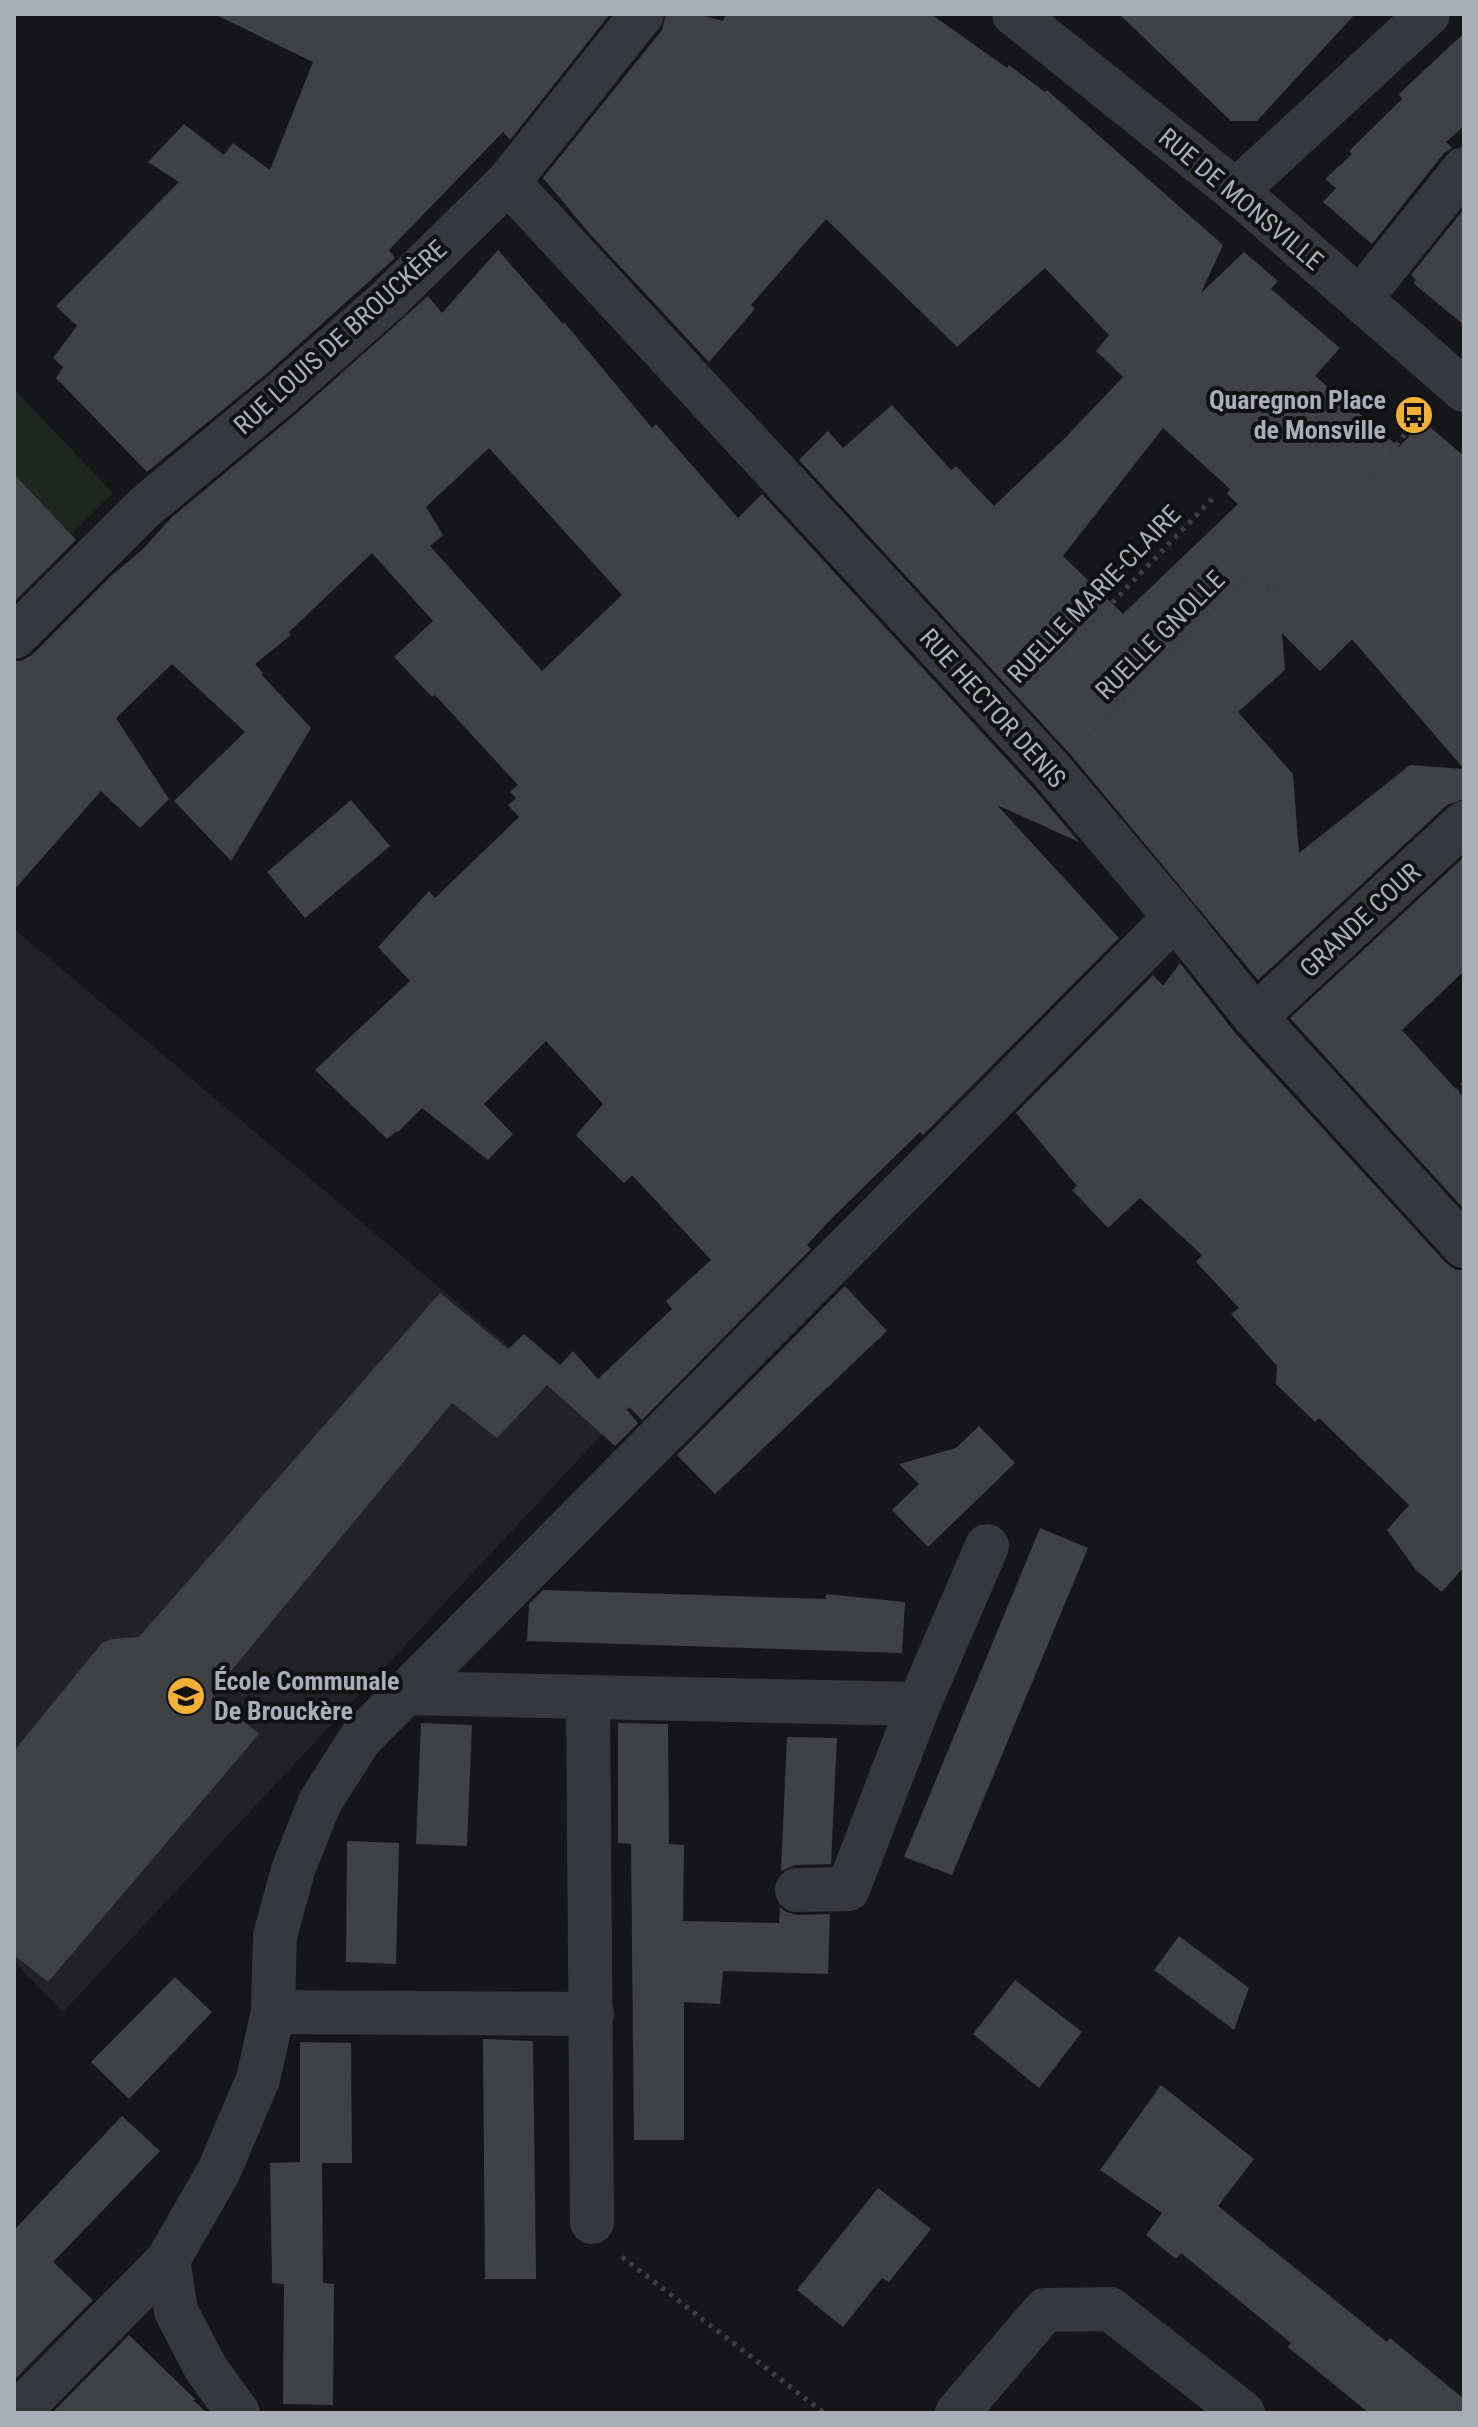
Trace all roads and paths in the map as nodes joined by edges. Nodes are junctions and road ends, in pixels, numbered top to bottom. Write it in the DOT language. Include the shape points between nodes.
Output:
graph roads {
  1 [pos="642,14"];
  2 [pos="1014,14"];
  3 [pos="1428,14"];
  4 [pos="1464,169"];
  5 [pos="508,182"];
  6 [pos="1236,191"];
  7 [pos="1360,299"];
  8 [pos="1458,384"];
  9 [pos="1214,497"];
  10 [pos="14,637"];
  11 [pos="1003,718"];
  12 [pos="1053,772"];
  13 [pos="1464,823"];
  14 [pos="1175,917"];
  15 [pos="1255,1017"];
  16 [pos="1464,1084"];
  17 [pos="1383,1158"];
  18 [pos="1464,1246"];
  19 [pos="987,1546"];
  20 [pos="405,1693"];
  21 [pos="588,1698"];
  22 [pos="919,1704"];
  23 [pos="797,1890"];
  24 [pos="273,2012"];
  25 [pos="592,2014"];
  26 [pos="592,2222"];
  27 [pos="168,2260"];
  28 [pos="17,2413"];
  29 [pos="238,2413"];
  30 [pos="824,2413"];
  31 [pos="957,2413"];
  32 [pos="1243,2413"];
  1 -- 5 [label="street, RUE LOUIS DE BROUCKÈRE"];
  2 -- 6 [label="street, RUE DE MONSVILLE"];
  3 -- 6 [label="street"];
  4 -- 7 [label="street"];
  5 -- 10 [label="street, RUE LOUIS DE BROUCKÈRE" via="388,300 146,506"];
  5 -- 11 [label="street, RUE HECTOR DENIS"];
  6 -- 7 [label="street, RUE DE MONSVILLE"];
  7 -- 8 [label="street, RUE DE MONSVILLE"];
  8 -- 12 [label="path, RUELLE GNOLLE" via="1274,592 1248,575"];
  9 -- 11 [label="path, RUELLE MARIE-CLAIRE"];
  11 -- 12 [label="street, RUE HECTOR DENIS"];
  12 -- 14 [label="street, RUE HECTOR DENIS"];
  13 -- 15 [label="street, GRANDE COUR"];
  14 -- 15 [label="street, RUE HECTOR DENIS"];
  14 -- 20 [label="street"];
  15 -- 17 [label="street, RUE HECTOR DENIS"];
  16 -- 17 [label="path"];
  17 -- 18 [label="street, RUE HECTOR DENIS"];
  19 -- 22 [label="street"];
  20 -- 21 [label="street"];
  20 -- 24 [label="street" via="360,1739 320,1802 275,1936"];
  21 -- 22 [label="street"];
  21 -- 25 [label="street"];
  22 -- 23 [label="street" via="848,1889"];
  24 -- 25 [label="street"];
  24 -- 27 [label="street" via="258,2079 236,2132"];
  25 -- 26 [label="street"];
  26 -- 30 [label="path" via="606,2244"];
  27 -- 28 [label="street"];
  27 -- 29 [label="street" via="176,2311 205,2367"];
  31 -- 32 [label="street" via="1045,2310 1110,2309"];
}
